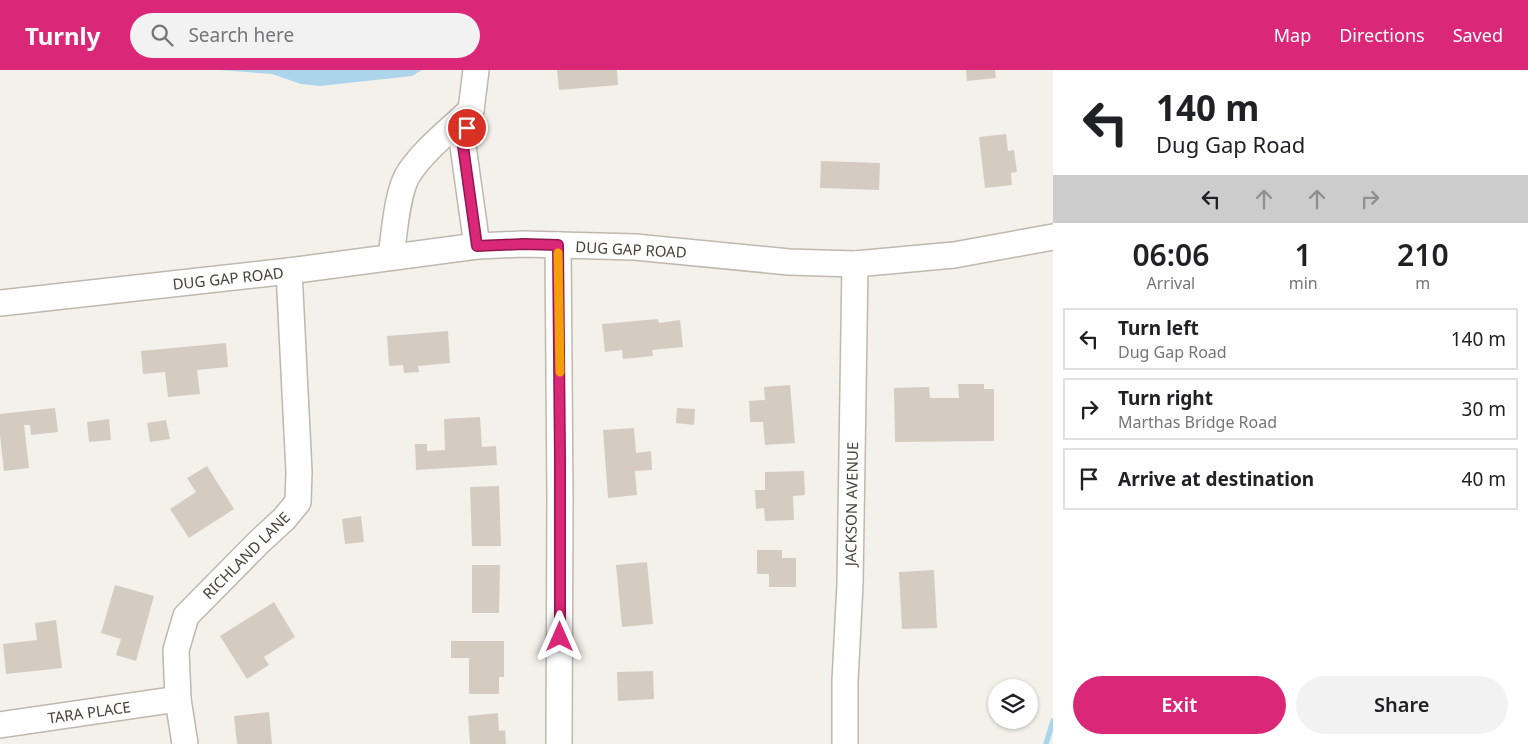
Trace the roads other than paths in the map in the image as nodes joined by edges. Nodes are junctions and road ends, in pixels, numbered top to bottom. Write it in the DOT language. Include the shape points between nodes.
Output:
graph roads {
  1 [pos="476,70"];
  2 [pos="472,110"];
  3 [pos="1053,237"];
  4 [pos="558,245"];
  5 [pos="477,246"];
  6 [pos="391,257"];
  7 [pos="855,264"];
  8 [pos="289,271"];
  9 [pos="0,302"];
  10 [pos="178,698"];
  11 [pos="0,726"];
  12 [pos="185,744"];
  13 [pos="559,744"];
  14 [pos="845,744"];
  1 -- 2 [label="street"];
  2 -- 5 [label="street" via="463,146"];
  2 -- 6 [label="street" via="439,139 408,175 398,205"];
  3 -- 7 [label="street, DUG GAP ROAD" via="954,255"];
  4 -- 5 [label="street, DUG GAP ROAD"];
  4 -- 7 [label="street, DUG GAP ROAD" via="635,246 789,262"];
  4 -- 13 [label="street"];
  5 -- 6 [label="street, DUG GAP ROAD"];
  6 -- 8 [label="street, DUG GAP ROAD"];
  7 -- 14 [label="street, JACKSON AVENUE"];
  8 -- 9 [label="street, DUG GAP ROAD"];
  8 -- 10 [label="street, RICHLAND LANE" via="298,502 186,616 176,650"];
  10 -- 11 [label="street, TARA PLACE"];
  10 -- 12 [label="street, RICHLAND LANE"];
}
